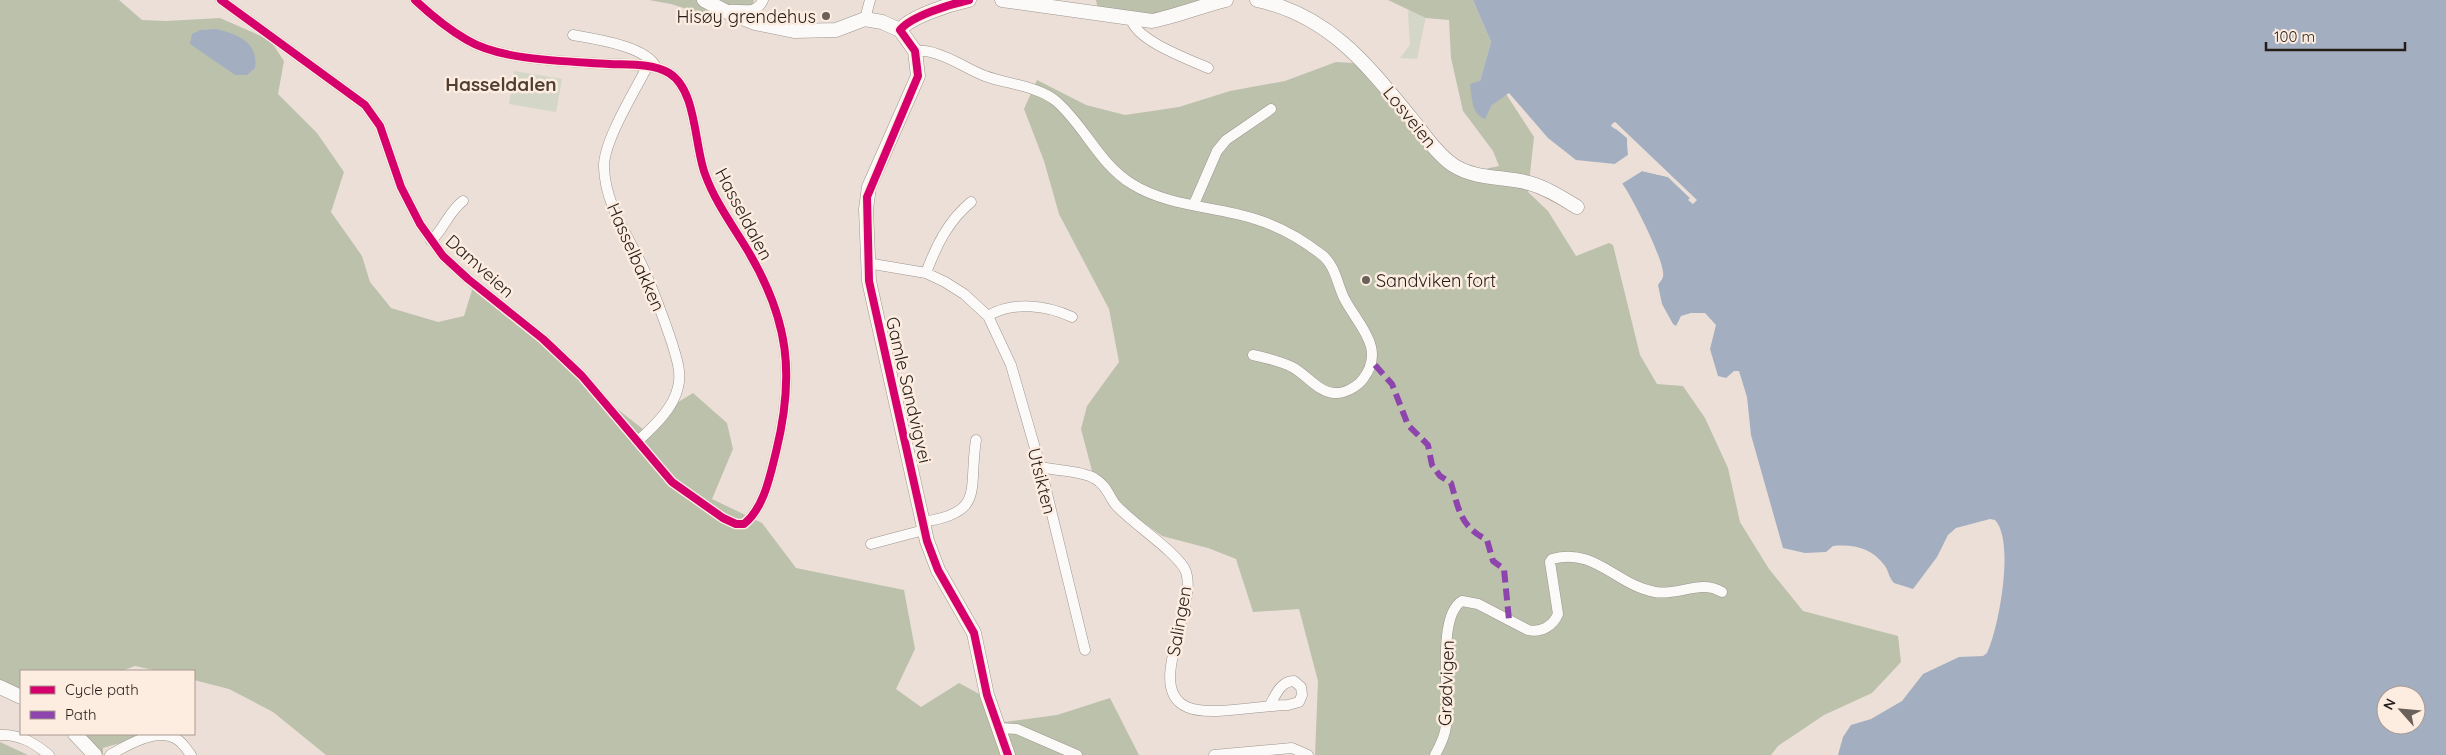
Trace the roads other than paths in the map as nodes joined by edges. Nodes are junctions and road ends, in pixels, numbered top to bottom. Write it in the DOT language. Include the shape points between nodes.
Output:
graph roads {
  1 [pos="221,0"];
  2 [pos="415,0"];
  3 [pos="704,0"];
  4 [pos="763,0"];
  5 [pos="870,0"];
  6 [pos="968,0"];
  7 [pos="1002,0"];
  8 [pos="1226,0"];
  9 [pos="1257,0"];
  10 [pos="725,12"];
  11 [pos="865,19"];
  12 [pos="1131,19"];
  13 [pos="900,30"];
  14 [pos="574,35"];
  15 [pos="915,51"];
  16 [pos="652,67"];
  17 [pos="1208,68"];
  18 [pos="1271,109"];
  19 [pos="463,201"];
  20 [pos="971,202"];
  21 [pos="1194,204"];
  22 [pos="1577,207"];
  23 [pos="431,241"];
  24 [pos="867,263"];
  25 [pos="926,273"];
  26 [pos="988,316"];
  27 [pos="1072,317"];
  28 [pos="1253,355"];
  29 [pos="976,440"];
  30 [pos="638,441"];
  31 [pos="1041,469"];
  32 [pos="751,518"];
  33 [pos="923,526"];
  34 [pos="871,544"];
  35 [pos="1722,592"];
  36 [pos="1084,650"];
  37 [pos="0,687"];
  38 [pos="20,697"];
  39 [pos="1270,705"];
  40 [pos="999,728"];
  41 [pos="0,734"];
  42 [pos="76,735"];
  43 [pos="49,755"];
  44 [pos="95,755"];
  45 [pos="110,755"];
  46 [pos="192,755"];
  47 [pos="1008,755"];
  48 [pos="1077,755"];
  49 [pos="1214,755"];
  50 [pos="1308,755"];
  51 [pos="1435,755"];
  1 -- 23 [label="street, Damveien" via="365,105 380,126 401,187"];
  2 -- 16 [label="street, Hasseldalen" via="439,22 488,49 506,54"];
  3 -- 10 [label="street"];
  4 -- 10 [label="street" via="752,11 730,9"];
  5 -- 11 [label="street"];
  6 -- 13 [label="street" via="914,19"];
  7 -- 12 [label="street"];
  8 -- 12 [label="street" via="1152,21"];
  9 -- 22 [label="street, Losveien" via="1305,16 1338,37 1375,74 1451,164 1469,174 1536,185"];
  10 -- 11 [label="street" via="755,23 809,32 836,30"];
  11 -- 13 [label="street"];
  12 -- 17 [label="street" via="1139,32"];
  13 -- 15 [label="street, Gamle Sandvigvei"];
  14 -- 16 [label="street" via="636,51 654,62"];
  15 -- 21 [label="street" via="936,53 984,75 1054,99 1068,112 1110,168 1159,198"];
  15 -- 24 [label="street, Gamle Sandvigvei" via="918,76 867,197"];
  16 -- 30 [label="street, Hasselbakken" via="609,143 604,165 605,186 612,206 645,272 679,367 673,401"];
  16 -- 32 [label="street, Hasseldalen" via="669,73 681,83 689,102 704,173 770,293 784,336 788,374 783,418 771,470"];
  18 -- 21 [label="street" via="1226,140 1216,151"];
  19 -- 23 [label="street"];
  20 -- 25 [label="street" via="950,223"];
  21 -- 28 [label="street" via="1256,219 1282,230 1323,256 1333,268 1344,298 1367,332 1371,358 1369,372 1359,385 1332,393 1294,368 1274,359"];
  23 -- 30 [label="street, Damveien" via="468,279 543,339 582,376"];
  24 -- 25 [label="street, Utsikten"];
  24 -- 33 [label="street, Gamle Sandvigvei"];
  25 -- 26 [label="street, Utsikten" via="964,294"];
  26 -- 27 [label="street" via="1009,307 1024,306 1047,308"];
  26 -- 31 [label="street, Utsikten" via="1011,365"];
  29 -- 33 [label="street" via="974,478 965,507 951,517"];
  30 -- 32 [label="street, Damveien" via="672,482 707,507 736,524 744,524"];
  31 -- 36 [label="street, Utsikten"];
  31 -- 39 [label="street, Salingen" via="1092,477 1105,485 1115,503 1177,558 1186,572 1185,607 1169,675 1172,692 1185,707 1200,711"];
  33 -- 34 [label="street"];
  33 -- 40 [label="street, Gamle Sandvigvei" via="938,570 974,633 987,695"];
  35 -- 51 [label="street, Grødvigen" via="1709,586 1669,592 1644,590 1591,560 1575,556 1550,562 1558,614 1549,626 1541,630 1528,630 1478,604 1462,601 1454,610 1448,626 1446,726"];
  37 -- 38 [label="street"];
  40 -- 47 [label="street, Gamle Sandvigvei"];
  40 -- 48 [label="street" via="1017,729"];
  41 -- 43 [label="street" via="32,742"];
  42 -- 44 [label="street"];
  45 -- 46 [label="street" via="159,735 178,740"];
  49 -- 50 [label="street" via="1292,748"];
}
